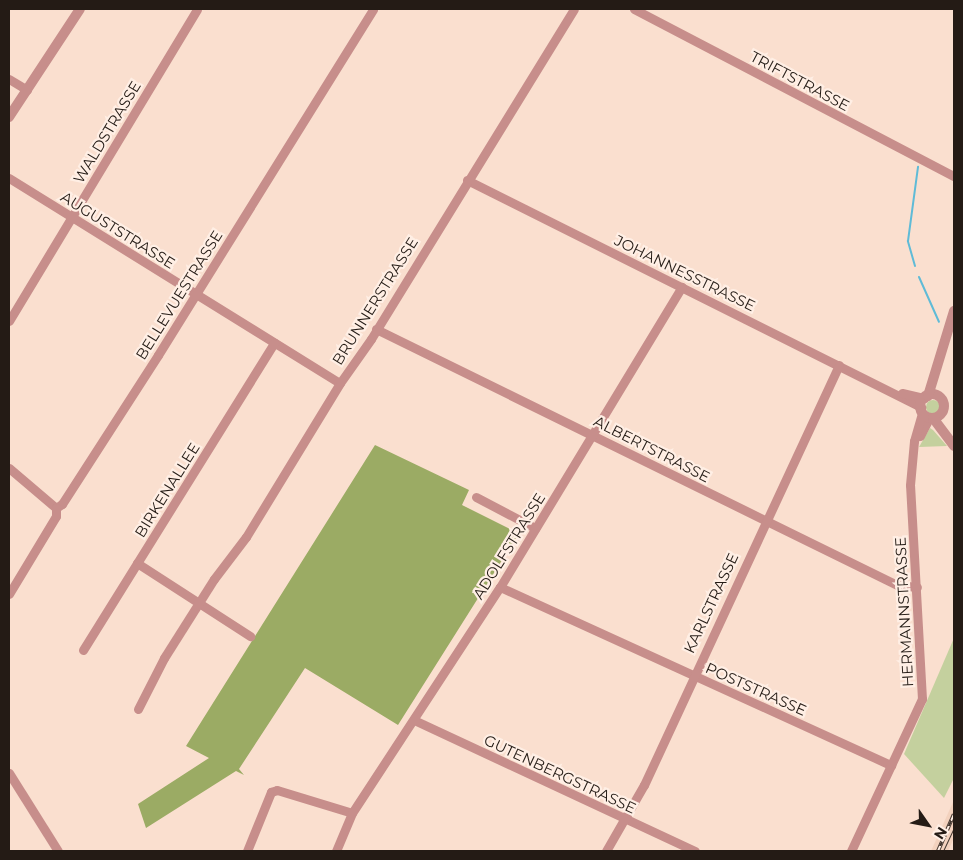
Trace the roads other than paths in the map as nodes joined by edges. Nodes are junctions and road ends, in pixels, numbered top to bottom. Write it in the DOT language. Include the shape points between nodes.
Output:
graph roads {
  1 [pos="80,9"];
  2 [pos="197,9"];
  3 [pos="373,9"];
  4 [pos="574,9"];
  5 [pos="634,9"];
  6 [pos="9,79"];
  7 [pos="27,90"];
  8 [pos="9,117"];
  9 [pos="954,176"];
  10 [pos="9,178"];
  11 [pos="467,180"];
  12 [pos="71,218"];
  13 [pos="682,287"];
  14 [pos="196,294"];
  15 [pos="954,312"];
  16 [pos="9,321"];
  17 [pos="376,329"];
  18 [pos="274,344"];
  19 [pos="839,365"];
  20 [pos="937,366"];
  21 [pos="340,383"];
  22 [pos="940,398"];
  23 [pos="928,409"];
  24 [pos="593,434"];
  25 [pos="954,441"];
  26 [pos="954,446"];
  27 [pos="9,468"];
  28 [pos="476,497"];
  29 [pos="56,508"];
  30 [pos="765,521"];
  31 [pos="535,528"];
  32 [pos="137,564"];
  33 [pos="500,587"];
  34 [pos="917,587"];
  35 [pos="9,594"];
  36 [pos="198,606"];
  37 [pos="250,636"];
  38 [pos="83,650"];
  39 [pos="692,675"];
  40 [pos="138,709"];
  41 [pos="414,720"];
  42 [pos="892,765"];
  43 [pos="9,773"];
  44 [pos="352,814"];
  45 [pos="623,820"];
  46 [pos="58,851"];
  47 [pos="247,851"];
  48 [pos="336,851"];
  49 [pos="606,851"];
  50 [pos="695,851"];
  51 [pos="851,851"];
  1 -- 7 [label="street"];
  2 -- 12 [label="street, WALDSTRASSE"];
  3 -- 14 [label="street, BELLEVUESTRASSE"];
  4 -- 11 [label="street, BRUNNERSTRASSE"];
  5 -- 9 [label="street, TRIFTSTRASSE"];
  6 -- 7 [label="street"];
  7 -- 8 [label="street"];
  10 -- 12 [label="street, AUGUSTSTRASSE"];
  11 -- 13 [label="street, JOHANNESSTRASSE"];
  11 -- 17 [label="street, BRUNNERSTRASSE"];
  12 -- 14 [label="street, AUGUSTSTRASSE"];
  12 -- 16 [label="street, WALDSTRASSE"];
  13 -- 19 [label="street, JOHANNESSTRASSE"];
  13 -- 24 [label="street, ADOLFSTRASSE"];
  14 -- 18 [label="street, AUGUSTSTRASSE"];
  14 -- 29 [label="street, BELLEVUESTRASSE" via="62,504"];
  15 -- 20 [label="street"];
  17 -- 21 [label="street, BRUNNERSTRASSE"];
  17 -- 24 [label="street, ALBERTSTRASSE"];
  18 -- 21 [label="street, AUGUSTSTRASSE"];
  18 -- 32 [label="street, BIRKENALLEE"];
  19 -- 23 [label="street, JOHANNESSTRASSE"];
  19 -- 30 [label="street, KARLSTRASSE"];
  20 -- 22 [label="street" via="936,389"];
  20 -- 23 [label="street"];
  21 -- 36 [label="street, BRUNNERSTRASSE" via="246,537"];
  22 -- 23 [label="street"];
  22 -- 23 [label="street" via="944,405"];
  23 -- 25 [label="street"];
  23 -- 26 [label="street"];
  23 -- 34 [label="street, HERMANNSTRASSE" via="914,447 910,485"];
  24 -- 30 [label="street, ALBERTSTRASSE"];
  24 -- 31 [label="street, ADOLFSTRASSE"];
  27 -- 29 [label="street"];
  28 -- 31 [label="street"];
  29 -- 35 [label="street, BELLEVUESTRASSE" via="56,516"];
  30 -- 34 [label="street, ALBERTSTRASSE" via="897,585"];
  30 -- 39 [label="street, KARLSTRASSE"];
  31 -- 33 [label="street, ADOLFSTRASSE"];
  32 -- 36 [label="street"];
  32 -- 38 [label="street, BIRKENALLEE"];
  33 -- 39 [label="street, POSTSTRASSE"];
  33 -- 41 [label="street, ADOLFSTRASSE"];
  34 -- 42 [label="street, HERMANNSTRASSE" via="923,691"];
  36 -- 37 [label="street"];
  36 -- 40 [label="street, BRUNNERSTRASSE" via="164,658"];
  39 -- 42 [label="street, POSTSTRASSE"];
  39 -- 45 [label="street, KARLSTRASSE" via="644,785"];
  41 -- 44 [label="street, ADOLFSTRASSE"];
  41 -- 45 [label="street, GUTENBERGSTRASSE"];
  42 -- 51 [label="street, HERMANNSTRASSE"];
  43 -- 46 [label="street"];
  44 -- 47 [label="street" via="276,790 271,792"];
  44 -- 48 [label="street, ADOLFSTRASSE"];
  45 -- 49 [label="street, KARLSTRASSE"];
  45 -- 50 [label="street, GUTENBERGSTRASSE"];
}
